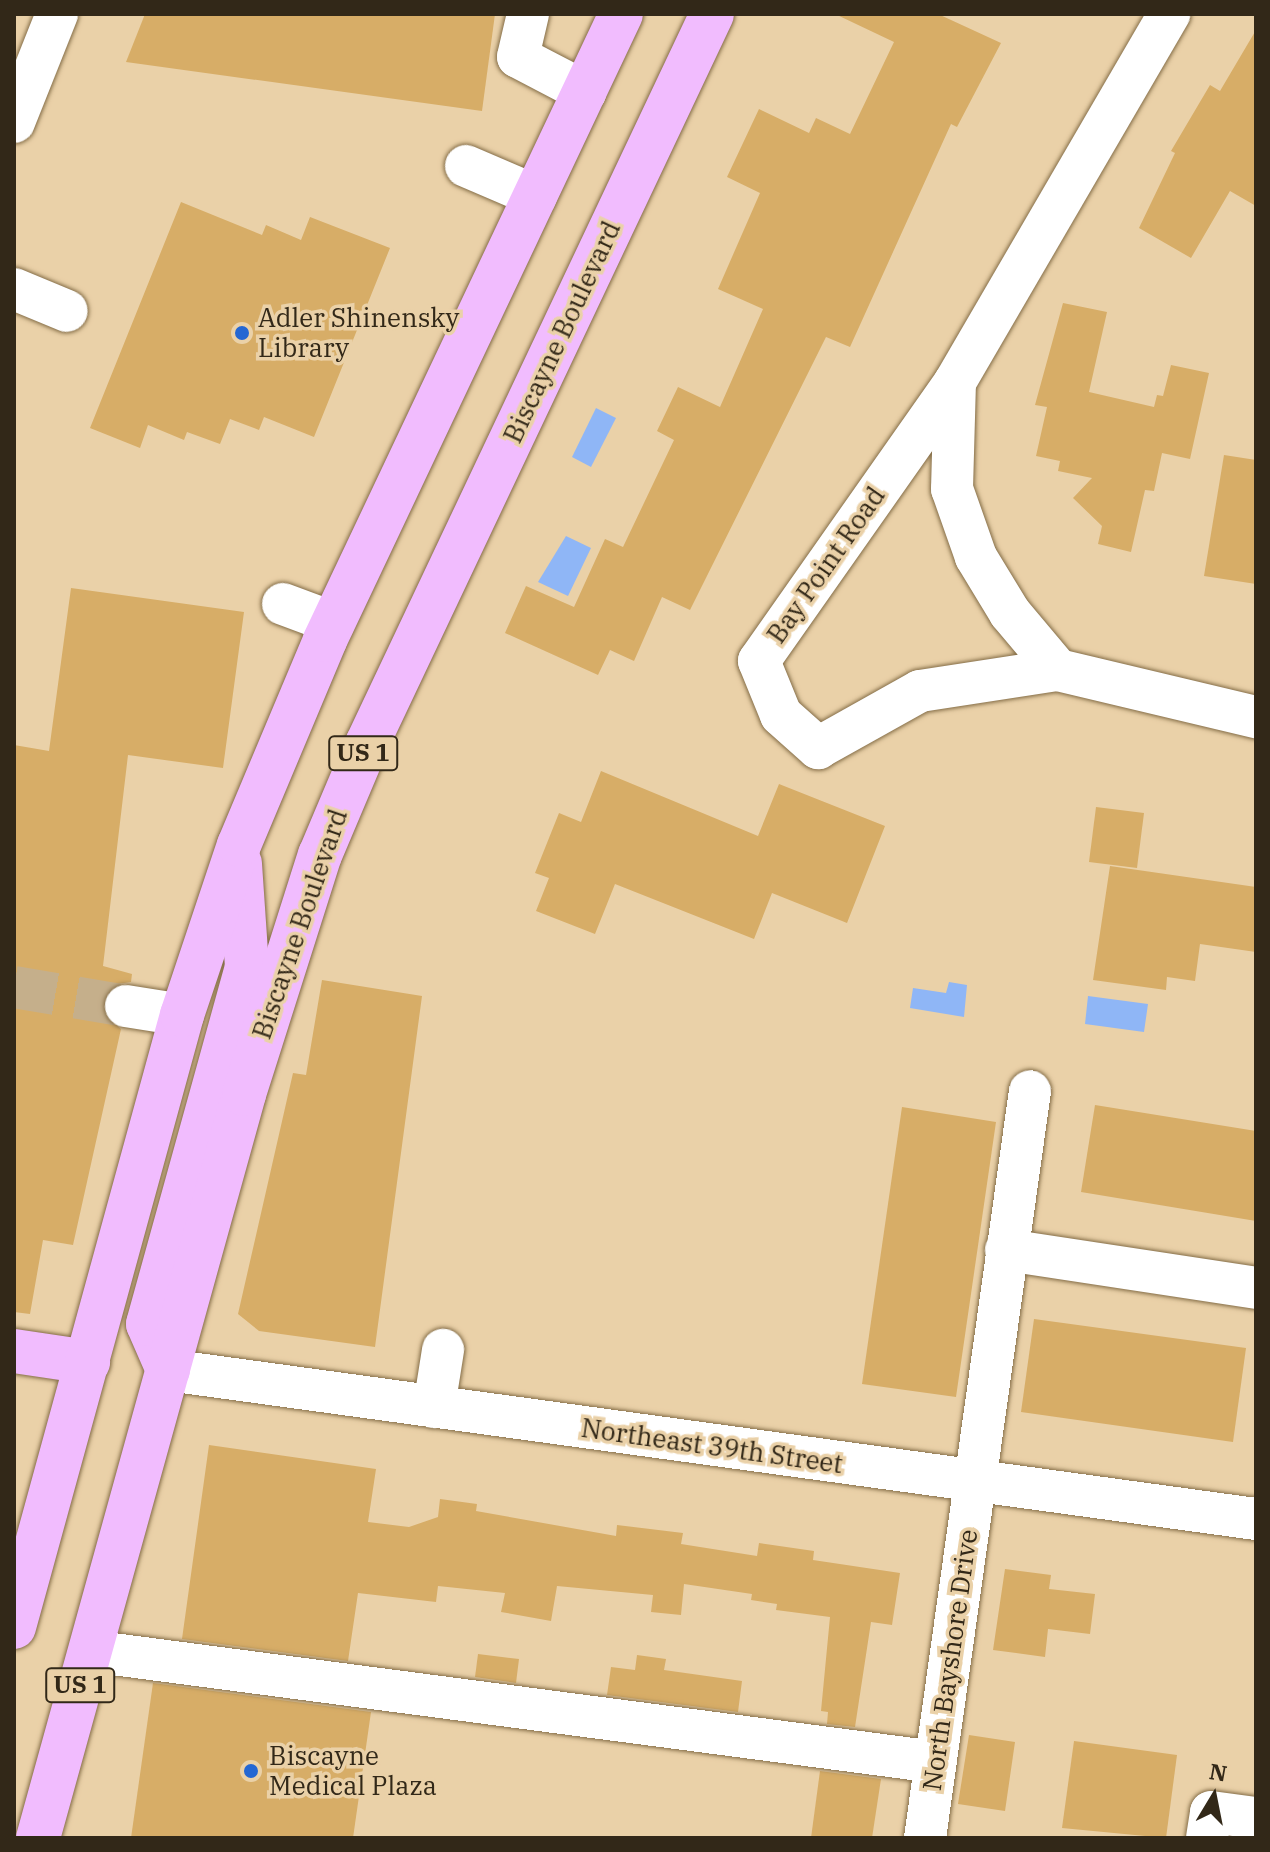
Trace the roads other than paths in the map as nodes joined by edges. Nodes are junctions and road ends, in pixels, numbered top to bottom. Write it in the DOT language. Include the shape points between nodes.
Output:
graph roads {
  1 [pos="57,14"];
  2 [pos="528,14"];
  3 [pos="621,14"];
  4 [pos="712,14"];
  5 [pos="1169,14"];
  6 [pos="585,92"];
  7 [pos="14,122"];
  8 [pos="466,166"];
  9 [pos="536,196"];
  10 [pos="14,289"];
  11 [pos="67,311"];
  12 [pos="955,382"];
  13 [pos="283,604"];
  14 [pos="334,623"];
  15 [pos="1058,670"];
  16 [pos="1256,717"];
  17 [pos="239,845"];
  18 [pos="126,1006"];
  19 [pos="182,1015"];
  20 [pos="1030,1091"];
  21 [pos="1006,1250"];
  22 [pos="1256,1288"];
  23 [pos="443,1350"];
  24 [pos="14,1351"];
  25 [pos="88,1362"];
  26 [pos="168,1370"];
  27 [pos="434,1407"];
  28 [pos="976,1482"];
  29 [pos="1256,1519"];
  30 [pos="14,1627"];
  31 [pos="90,1651"];
  32 [pos="935,1762"];
  33 [pos="1256,1818"];
  34 [pos="1209,1825"];
  35 [pos="38,1838"];
  36 [pos="925,1838"];
  1 -- 7 [label="street"];
  2 -- 6 [label="street" via="504,57"];
  3 -- 6 [label="main road"];
  4 -- 26 [label="main road, Biscayne Boulevard / US 1" via="367,744 320,855 244,1094"];
  5 -- 12 [label="street, Bay Point Road"];
  6 -- 9 [label="main road"];
  8 -- 9 [label="street"];
  9 -- 14 [label="main road"];
  10 -- 11 [label="street"];
  12 -- 15 [label="street, Bay Point Road" via="952,489 971,543 1010,613"];
  12 -- 15 [label="street, Bay Point Road" via="759,661 781,715 818,748 920,691"];
  13 -- 14 [label="street"];
  14 -- 17 [label="main road"];
  15 -- 16 [label="street"];
  17 -- 19 [label="main road"];
  17 -- 26 [label="main road" via="247,967 148,1324"];
  18 -- 19 [label="street"];
  19 -- 25 [label="main road"];
  20 -- 21 [label="street, North Bayshore Drive"];
  21 -- 22 [label="street"];
  21 -- 28 [label="street, North Bayshore Drive"];
  23 -- 27 [label="street"];
  24 -- 25 [label="main road"];
  25 -- 30 [label="main road"];
  26 -- 27 [label="street, Northeast 39th Street"];
  26 -- 31 [label="main road, Biscayne Boulevard / US 1"];
  27 -- 28 [label="street, Northeast 39th Street"];
  28 -- 29 [label="street, Northeast 39th Street"];
  28 -- 32 [label="street, North Bayshore Drive"];
  31 -- 32 [label="street"];
  31 -- 35 [label="main road, Biscayne Boulevard / US 1"];
  32 -- 36 [label="street, North Bayshore Drive"];
  33 -- 34 [label="street"];
}
